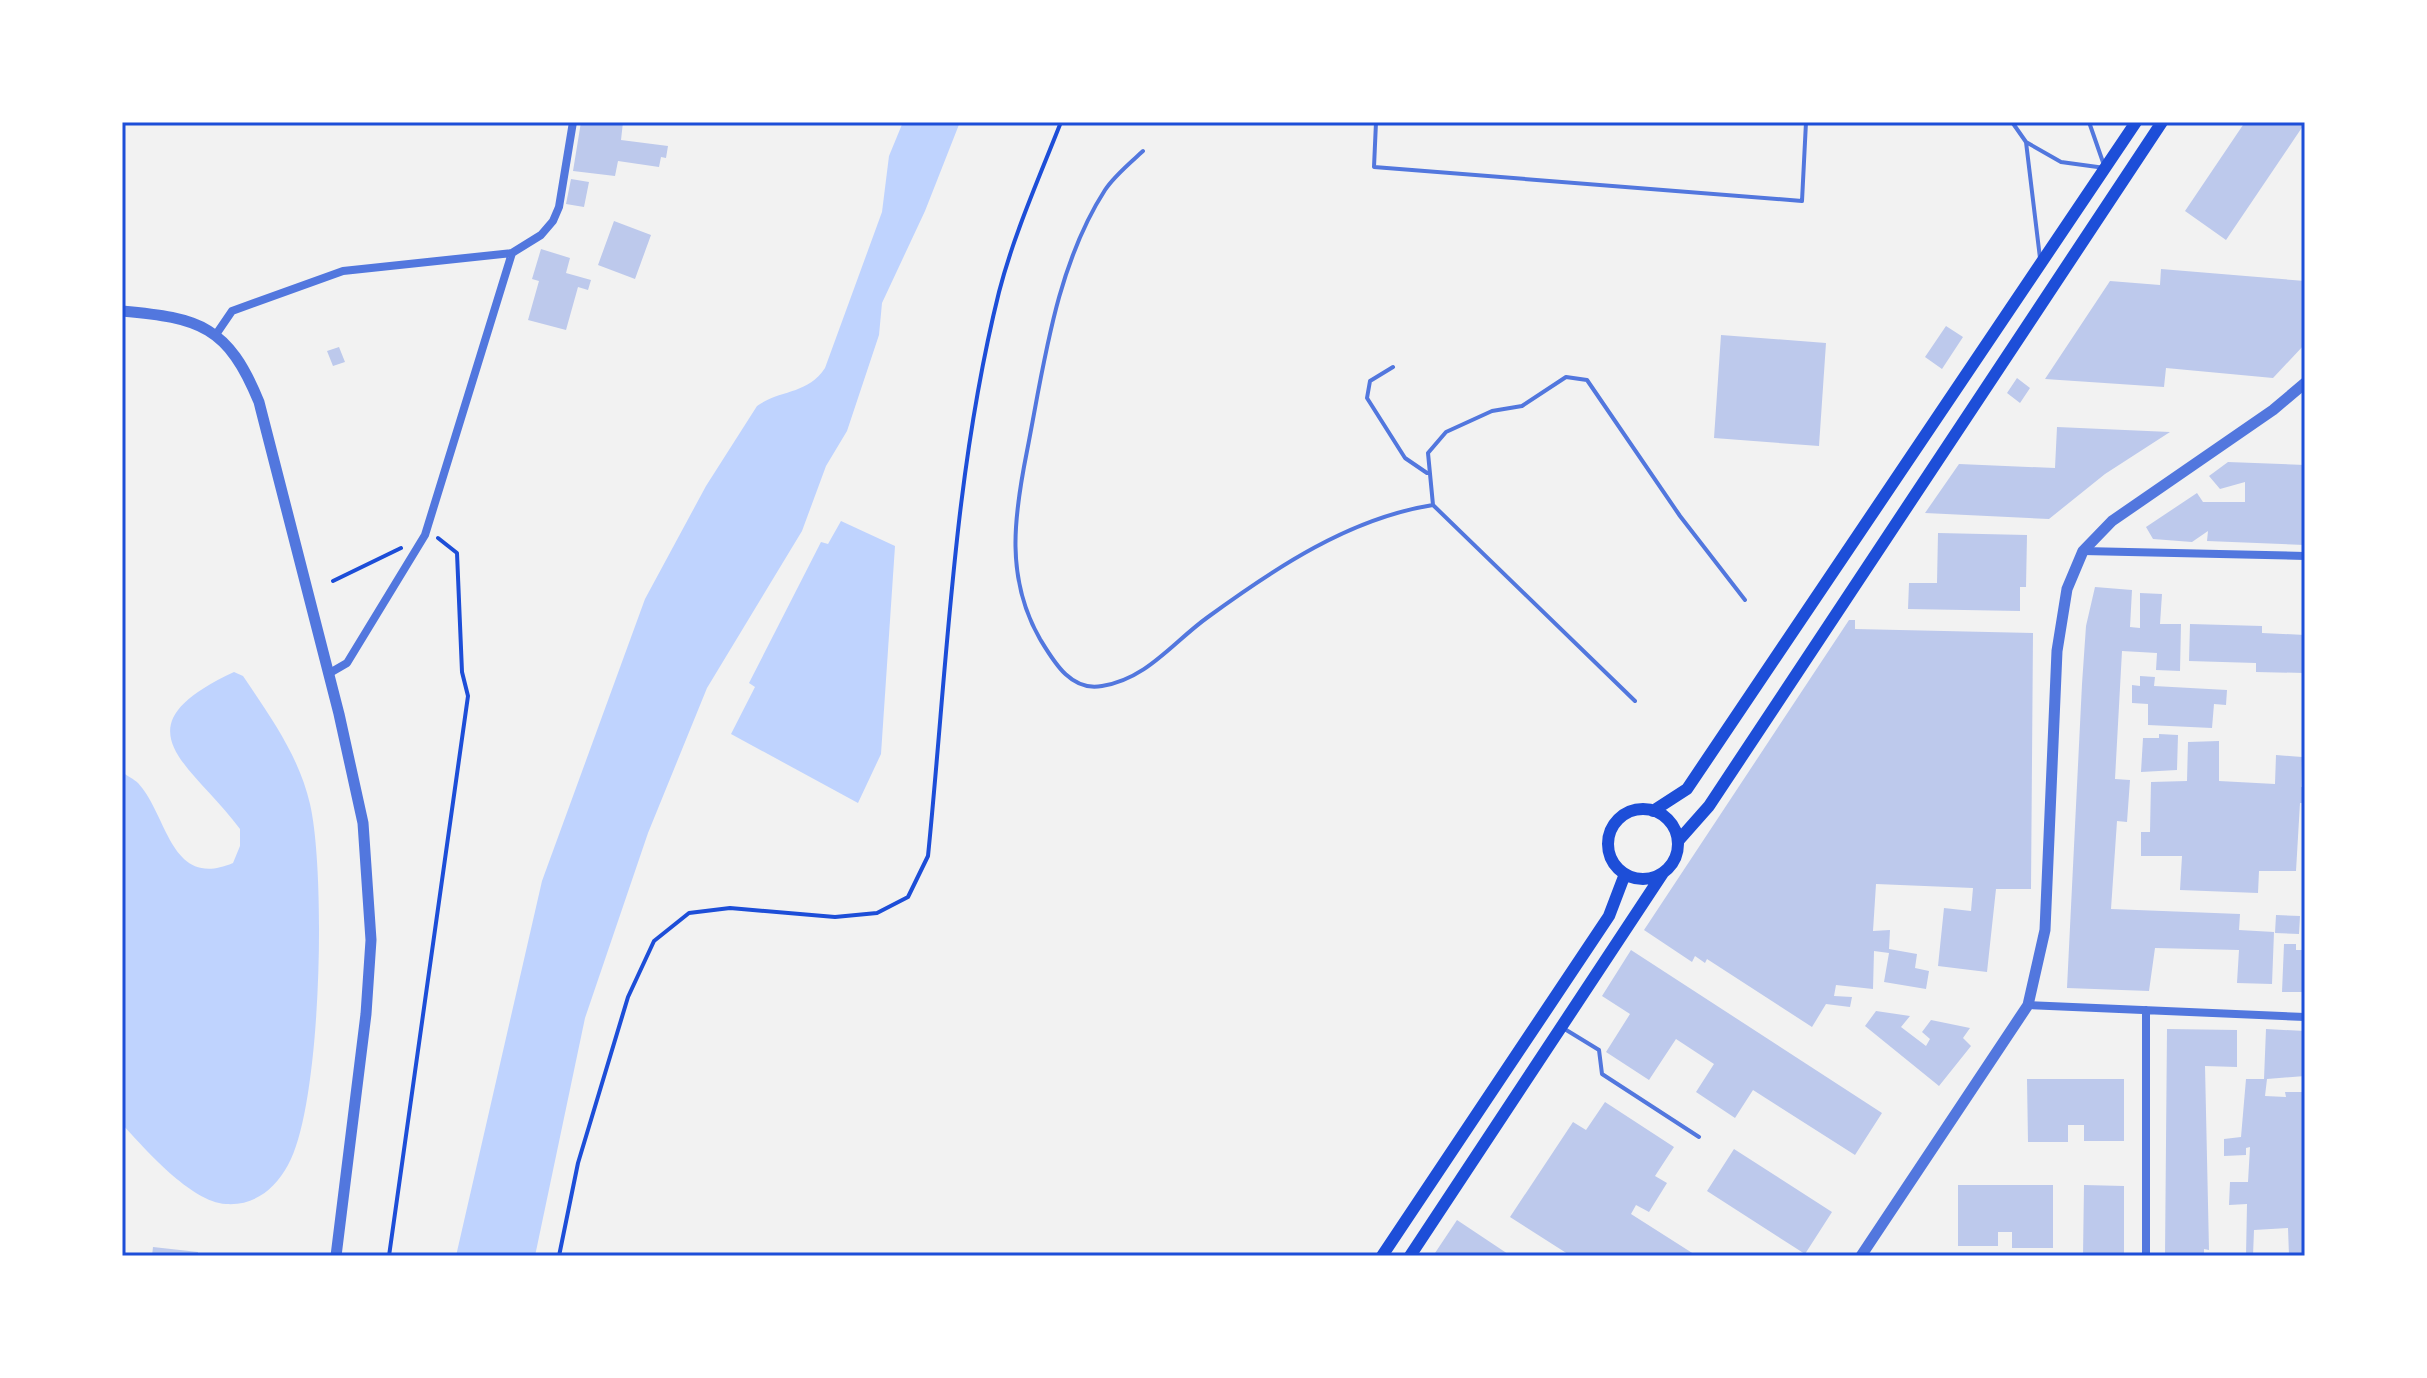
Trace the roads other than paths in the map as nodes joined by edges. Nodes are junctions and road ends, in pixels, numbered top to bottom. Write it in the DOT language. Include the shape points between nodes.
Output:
graph roads {
  1 [pos="573,122"];
  2 [pos="1376,122"];
  3 [pos="1806,122"];
  4 [pos="2012,122"];
  5 [pos="2089,122"];
  6 [pos="2136,122"];
  7 [pos="2162,122"];
  8 [pos="2026,142"];
  9 [pos="1143,151"];
  10 [pos="2105,168"];
  11 [pos="512,253"];
  12 [pos="2040,263"];
  13 [pos="122,311"];
  14 [pos="217,333"];
  15 [pos="1393,367"];
  16 [pos="2305,383"];
  17 [pos="1427,473"];
  18 [pos="1433,505"];
  19 [pos="2083,551"];
  20 [pos="2305,556"];
  21 [pos="1745,600"];
  22 [pos="328,674"];
  23 [pos="1635,701"];
  24 [pos="1653,811"];
  25 [pos="1678,841"];
  26 [pos="1663,873"];
  27 [pos="1625,874"];
  28 [pos="2028,1005"];
  29 [pos="2146,1010"];
  30 [pos="2305,1017"];
  31 [pos="1563,1028"];
  32 [pos="1699,1137"];
  33 [pos="336,1256"];
  34 [pos="1382,1256"];
  35 [pos="1410,1256"];
  36 [pos="1861,1256"];
  37 [pos="2146,1256"];
  1 -- 11 [label="street" via="553,221"];
  2 -- 3 [label="lane" via="1374,167 1802,201"];
  4 -- 8 [label="lane"];
  5 -- 10 [label="lane"];
  6 -- 10 [label="main road"];
  7 -- 25 [label="main road" via="1709,806"];
  8 -- 10 [label="lane" via="2061,162"];
  8 -- 12 [label="lane"];
  9 -- 18 [label="lane" via="1106,188 1071,265 1056,308 1014,516 1016,577 1028,618 1055,664 1076,684 1101,687 1146,670 1206,618 1320,543 1403,510"];
  10 -- 12 [label="main road"];
  11 -- 14 [label="street" via="343,271 232,311"];
  11 -- 22 [label="street" via="425,535 347,663"];
  12 -- 24 [label="main road" via="1687,789"];
  13 -- 14 [label="street" via="179,318"];
  14 -- 22 [label="street" via="245,367 259,402"];
  15 -- 17 [label="lane" via="1370,381 1367,398 1405,458"];
  16 -- 19 [label="street" via="2112,521"];
  17 -- 18 [label="lane"];
  17 -- 21 [label="lane" via="1428,453 1446,432 1492,411 1522,406 1566,377 1587,380"];
  18 -- 23 [label="lane"];
  19 -- 20 [label="street"];
  19 -- 28 [label="street" via="2067,589 2057,651 2045,930"];
  22 -- 33 [label="street" via="363,823 371,940"];
  24 -- 25 [label="main road" via="1668,819"];
  24 -- 27 [label="main road" via="1633,810 1613,826 1610,857"];
  25 -- 26 [label="main road" via="1677,853"];
  26 -- 27 [label="main road" via="1650,879"];
  26 -- 31 [label="main road"];
  27 -- 34 [label="main road" via="1609,916"];
  28 -- 29 [label="street"];
  28 -- 36 [label="street"];
  29 -- 30 [label="street"];
  29 -- 37 [label="street"];
  31 -- 32 [label="lane" via="1599,1050 1602,1074"];
  31 -- 35 [label="main road"];
}
